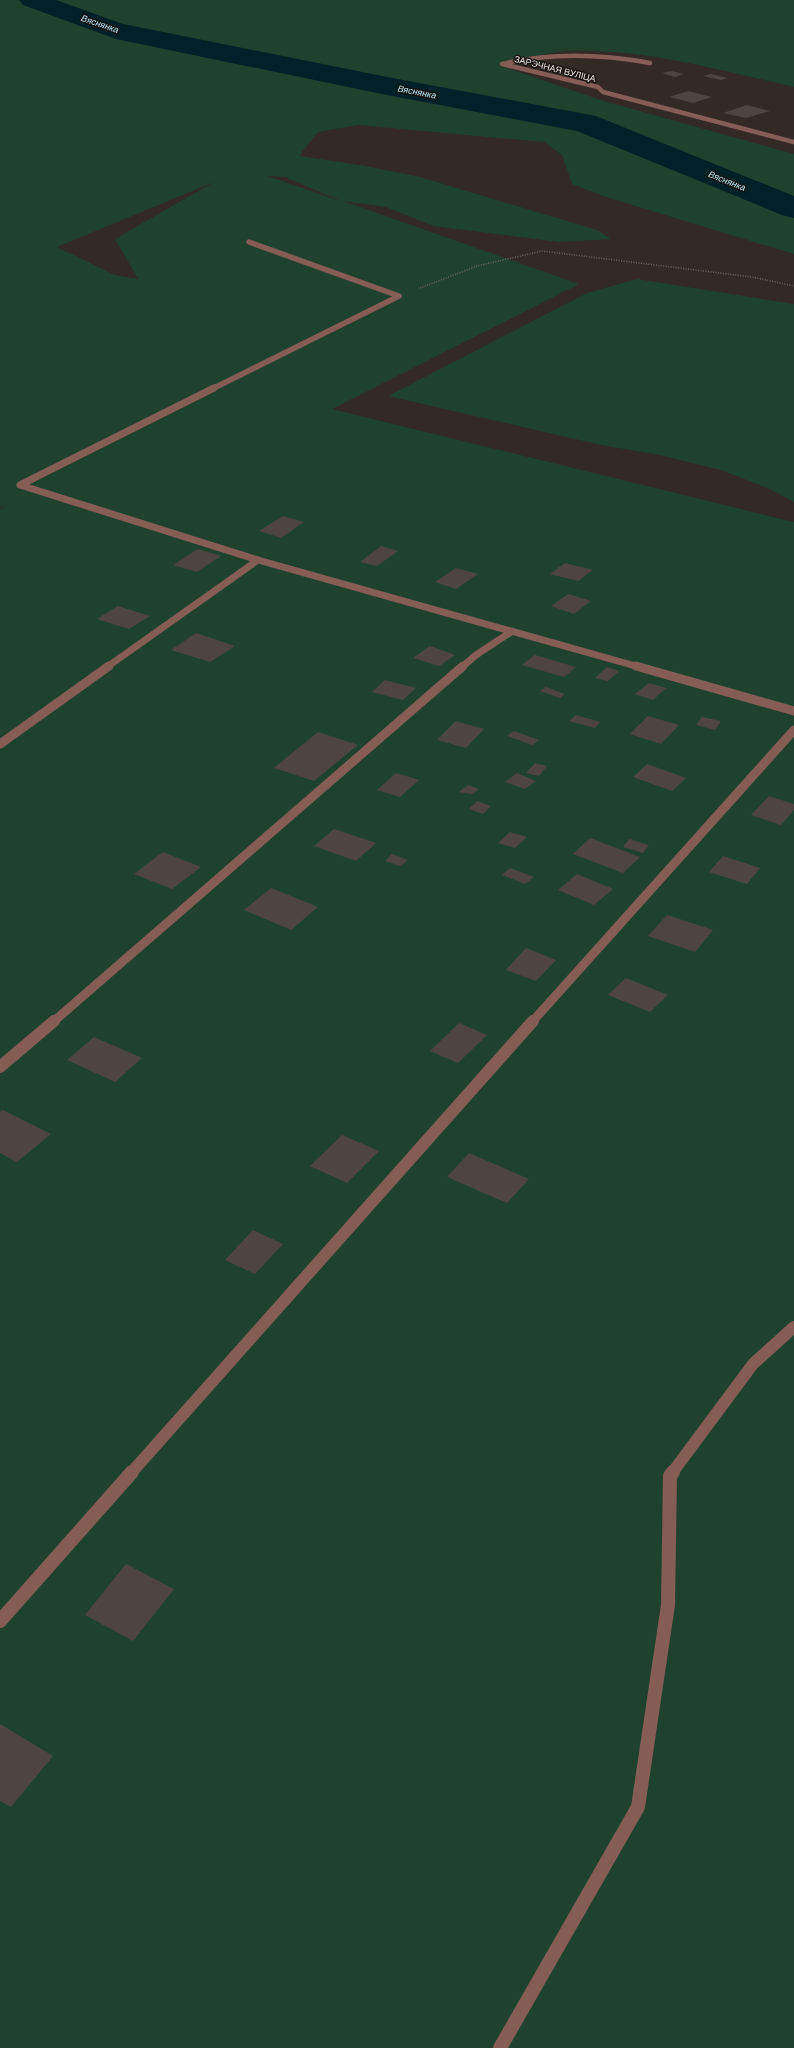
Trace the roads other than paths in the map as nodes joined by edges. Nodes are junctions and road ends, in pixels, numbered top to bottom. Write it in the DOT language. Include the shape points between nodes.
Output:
graph roads {
  1 [pos="650,63"];
  2 [pos="794,142"];
  3 [pos="249,242"];
  4 [pos="258,560"];
  5 [pos="511,632"];
  6 [pos="794,711"];
  7 [pos="794,730"];
  8 [pos="0,744"];
  9 [pos="0,1067"];
  10 [pos="794,1327"];
  11 [pos="0,1622"];
  12 [pos="500,2048"];
  1 -- 2 [label="street, ЗАРЭЧНАЯ ВУЛІЦА" via="622,58 552,56 522,58 502,64 598,87 603,92"];
  3 -- 4 [label="street" via="399,296 20,485"];
  4 -- 5 [label="street"];
  4 -- 8 [label="street"];
  5 -- 6 [label="street"];
  5 -- 9 [label="street" via="476,655"];
  7 -- 11 [label="street" via="449,1114"];
  10 -- 12 [label="street" via="752,1364 670,1476 668,1605 638,1807"];
}
